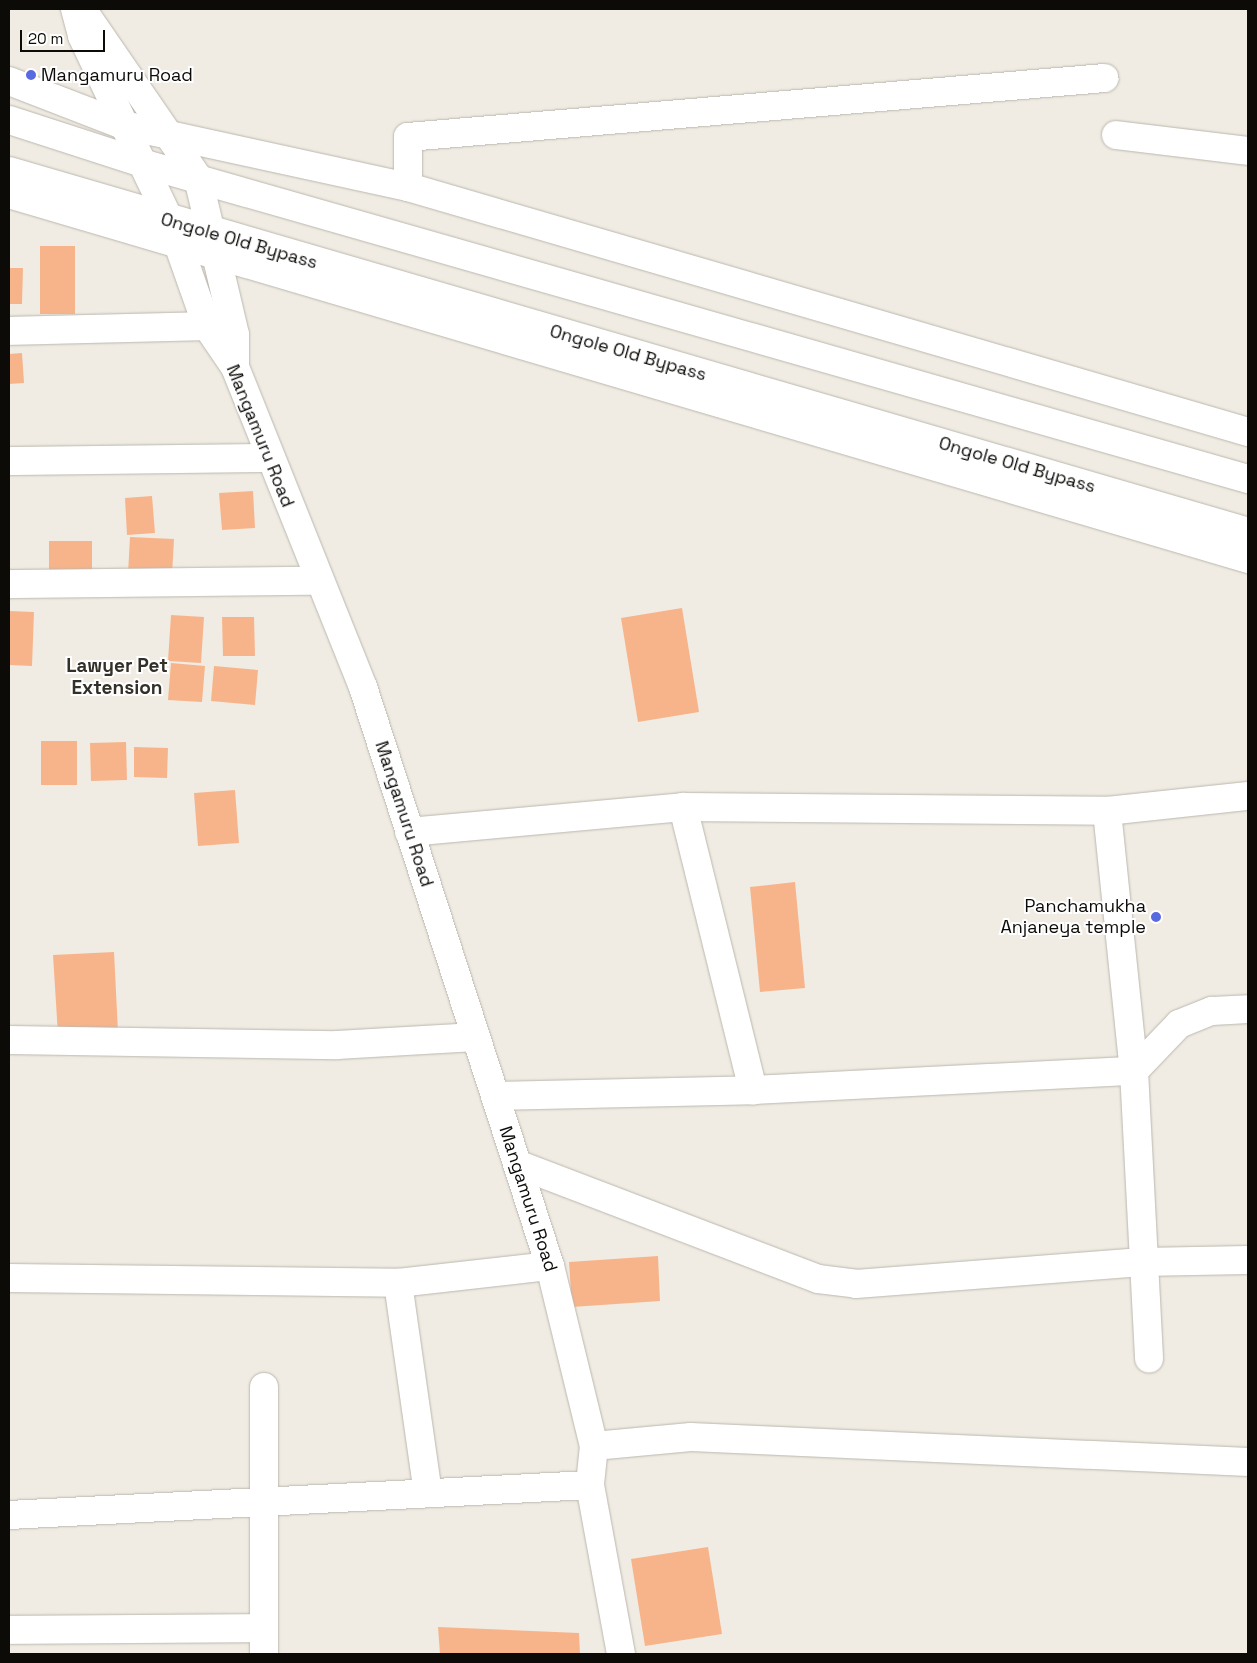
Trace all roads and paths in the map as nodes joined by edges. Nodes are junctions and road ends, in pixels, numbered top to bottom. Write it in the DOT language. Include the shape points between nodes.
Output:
graph roads {
  1 [pos="75,9"];
  2 [pos="81,9"];
  3 [pos="1105,78"];
  4 [pos="9,81"];
  5 [pos="9,120"];
  6 [pos="123,125"];
  7 [pos="1116,136"];
  8 [pos="170,138"];
  9 [pos="1248,151"];
  10 [pos="145,164"];
  11 [pos="9,172"];
  12 [pos="198,178"];
  13 [pos="408,187"];
  14 [pos="9,194"];
  15 [pos="170,221"];
  16 [pos="180,246"];
  17 [pos="217,246"];
  18 [pos="207,326"];
  19 [pos="9,331"];
  20 [pos="235,367"];
  21 [pos="1248,432"];
  22 [pos="268,458"];
  23 [pos="9,461"];
  24 [pos="1248,479"];
  25 [pos="1248,532"];
  26 [pos="1248,559"];
  27 [pos="319,581"];
  28 [pos="9,584"];
  29 [pos="1248,796"];
  30 [pos="683,807"];
  31 [pos="1107,811"];
  32 [pos="409,832"];
  33 [pos="1248,1009"];
  34 [pos="476,1037"];
  35 [pos="9,1040"];
  36 [pos="1134,1071"];
  37 [pos="753,1090"];
  38 [pos="495,1096"];
  39 [pos="517,1164"];
  40 [pos="1248,1260"];
  41 [pos="1142,1262"];
  42 [pos="550,1266"];
  43 [pos="9,1278"];
  44 [pos="398,1283"];
  45 [pos="1149,1358"];
  46 [pos="264,1387"];
  47 [pos="594,1446"];
  48 [pos="1248,1462"];
  49 [pos="590,1485"];
  50 [pos="428,1493"];
  51 [pos="264,1501"];
  52 [pos="9,1515"];
  53 [pos="9,1630"];
  54 [pos="264,1641"];
  55 [pos="621,1654"];
  1 -- 6 [label="street, Mangamuru Road" via="82,36"];
  2 -- 8 [label="street"];
  3 -- 13 [label="street" via="408,137"];
  4 -- 6 [label="street"];
  5 -- 10 [label="street"];
  6 -- 8 [label="street"];
  6 -- 10 [label="street, Mangamuru Road"];
  7 -- 9 [label="street"];
  8 -- 12 [label="street"];
  8 -- 13 [label="street"];
  10 -- 12 [label="street"];
  10 -- 15 [label="street, Mangamuru Road"];
  11 -- 15 [label="street, Ongole Old Bypass"];
  12 -- 17 [label="street"];
  12 -- 24 [label="street"];
  13 -- 21 [label="street"];
  14 -- 16 [label="street"];
  15 -- 16 [label="street, Mangamuru Road"];
  15 -- 17 [label="street, Ongole Old Bypass"];
  16 -- 17 [label="street"];
  16 -- 18 [label="street, Mangamuru Road"];
  17 -- 20 [label="street" via="235,335"];
  17 -- 25 [label="street, Ongole Old Bypass"];
  17 -- 26 [label="street"];
  18 -- 19 [label="street"];
  18 -- 20 [label="street, Mangamuru Road"];
  20 -- 22 [label="street, Mangamuru Road"];
  22 -- 23 [label="street"];
  22 -- 27 [label="street, Mangamuru Road"];
  27 -- 28 [label="street"];
  27 -- 32 [label="street, Mangamuru Road" via="363,687"];
  29 -- 31 [label="street"];
  30 -- 31 [label="street"];
  30 -- 32 [label="street"];
  30 -- 37 [label="street"];
  31 -- 36 [label="street"];
  32 -- 34 [label="street, Mangamuru Road"];
  33 -- 36 [label="street" via="1212,1011 1179,1024"];
  34 -- 35 [label="street" via="337,1045"];
  34 -- 38 [label="street, Mangamuru Road"];
  36 -- 37 [label="street"];
  36 -- 41 [label="street"];
  37 -- 38 [label="street"];
  38 -- 39 [label="street, Mangamuru Road"];
  39 -- 41 [label="street" via="818,1279 856,1284"];
  39 -- 42 [label="street, Mangamuru Road"];
  40 -- 41 [label="street"];
  41 -- 45 [label="street"];
  42 -- 44 [label="street"];
  42 -- 47 [label="street, Mangamuru Road"];
  43 -- 44 [label="street"];
  44 -- 50 [label="street"];
  46 -- 51 [label="street"];
  47 -- 48 [label="street" via="691,1437"];
  47 -- 49 [label="street, Mangamuru Road"];
  49 -- 50 [label="street"];
  49 -- 55 [label="street, Mangamuru Road"];
  50 -- 51 [label="street"];
  51 -- 52 [label="street"];
  51 -- 54 [label="street"];
  53 -- 54 [label="street"];
}
